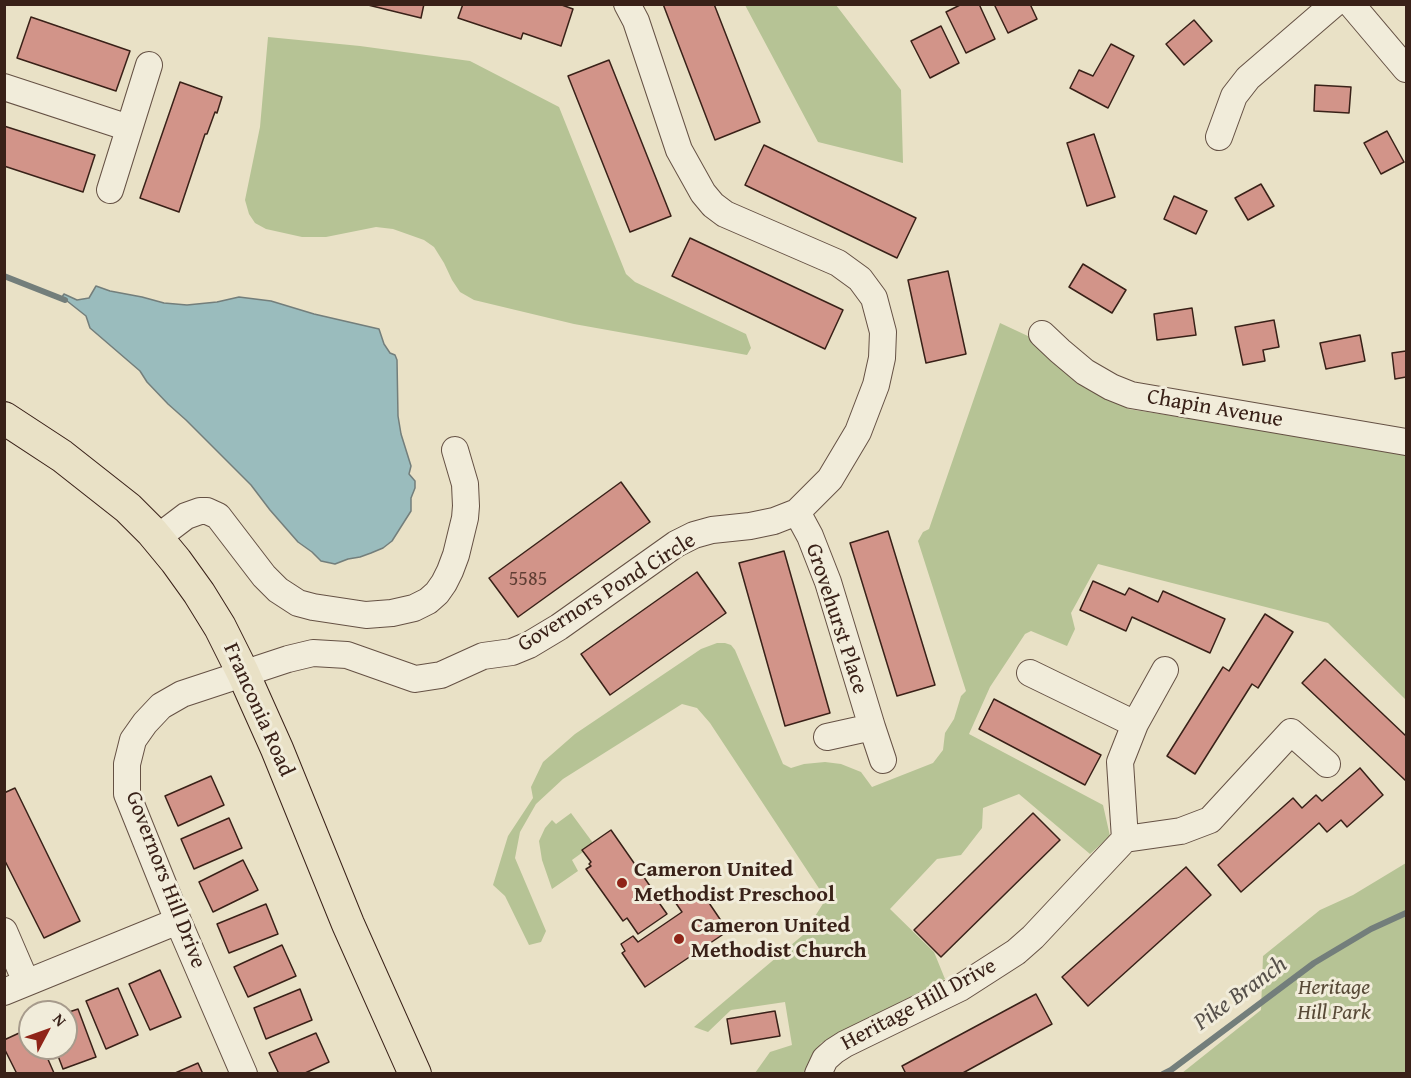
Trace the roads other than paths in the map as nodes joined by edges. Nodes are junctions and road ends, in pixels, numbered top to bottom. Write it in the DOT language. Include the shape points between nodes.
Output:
graph roads {
  1 [pos="627,4"];
  2 [pos="1334,4"];
  3 [pos="1351,4"];
  4 [pos="149,65"];
  5 [pos="1407,69"];
  6 [pos="4,87"];
  7 [pos="129,128"];
  8 [pos="1219,137"];
  9 [pos="110,190"];
  10 [pos="1042,334"];
  11 [pos="4,418"];
  12 [pos="1407,442"];
  13 [pos="455,450"];
  14 [pos="797,512"];
  15 [pos="157,538"];
  16 [pos="1165,669"];
  17 [pos="243,673"];
  18 [pos="1030,673"];
  19 [pos="1135,724"];
  20 [pos="872,727"];
  21 [pos="827,736"];
  22 [pos="883,760"];
  23 [pos="1327,764"];
  24 [pos="1125,839"];
  25 [pos="178,921"];
  26 [pos="4,931"];
  27 [pos="15,987"];
  28 [pos="244,1074"];
  29 [pos="415,1074"];
  30 [pos="818,1074"];
  1 -- 14 [label="street, Governors Pond Circle" via="680,150 713,205 725,214 838,263 860,279 874,298 883,332 876,385 858,432 830,479"];
  2 -- 8 [label="street" via="1248,78 1234,96"];
  3 -- 5 [label="street"];
  4 -- 7 [label="street"];
  6 -- 7 [label="street"];
  7 -- 9 [label="street"];
  10 -- 12 [label="street, Chapin Avenue" via="1085,372 1131,395"];
  11 -- 15 [label="main road, Franconia Road" via="96,482"];
  13 -- 15 [label="street" via="465,484 466,506 458,546 444,583 428,602 414,608 366,615 298,603 264,576 214,513 193,512"];
  14 -- 17 [label="street, Governors Pond Circle" via="774,521 694,535 529,645 483,656 441,675 415,679 347,655 313,653"];
  14 -- 20 [label="street, Grovehurst Place" via="828,582"];
  15 -- 17 [label="main road, Franconia Road" via="199,593"];
  16 -- 19 [label="street"];
  17 -- 25 [label="street, Governors Hill Drive" via="182,694 161,706 133,740 127,764 127,794"];
  17 -- 29 [label="main road, Franconia Road"];
  18 -- 19 [label="street"];
  19 -- 24 [label="street" via="1120,762"];
  20 -- 21 [label="street"];
  20 -- 22 [label="street, Grovehurst Place"];
  23 -- 24 [label="street" via="1291,732 1210,820 1181,831"];
  24 -- 30 [label="street, Heritage Hill Drive" via="1016,952 960,988 839,1047 825,1059"];
  25 -- 27 [label="street"];
  25 -- 28 [label="street, Governors Hill Drive"];
  26 -- 27 [label="street"];
}
